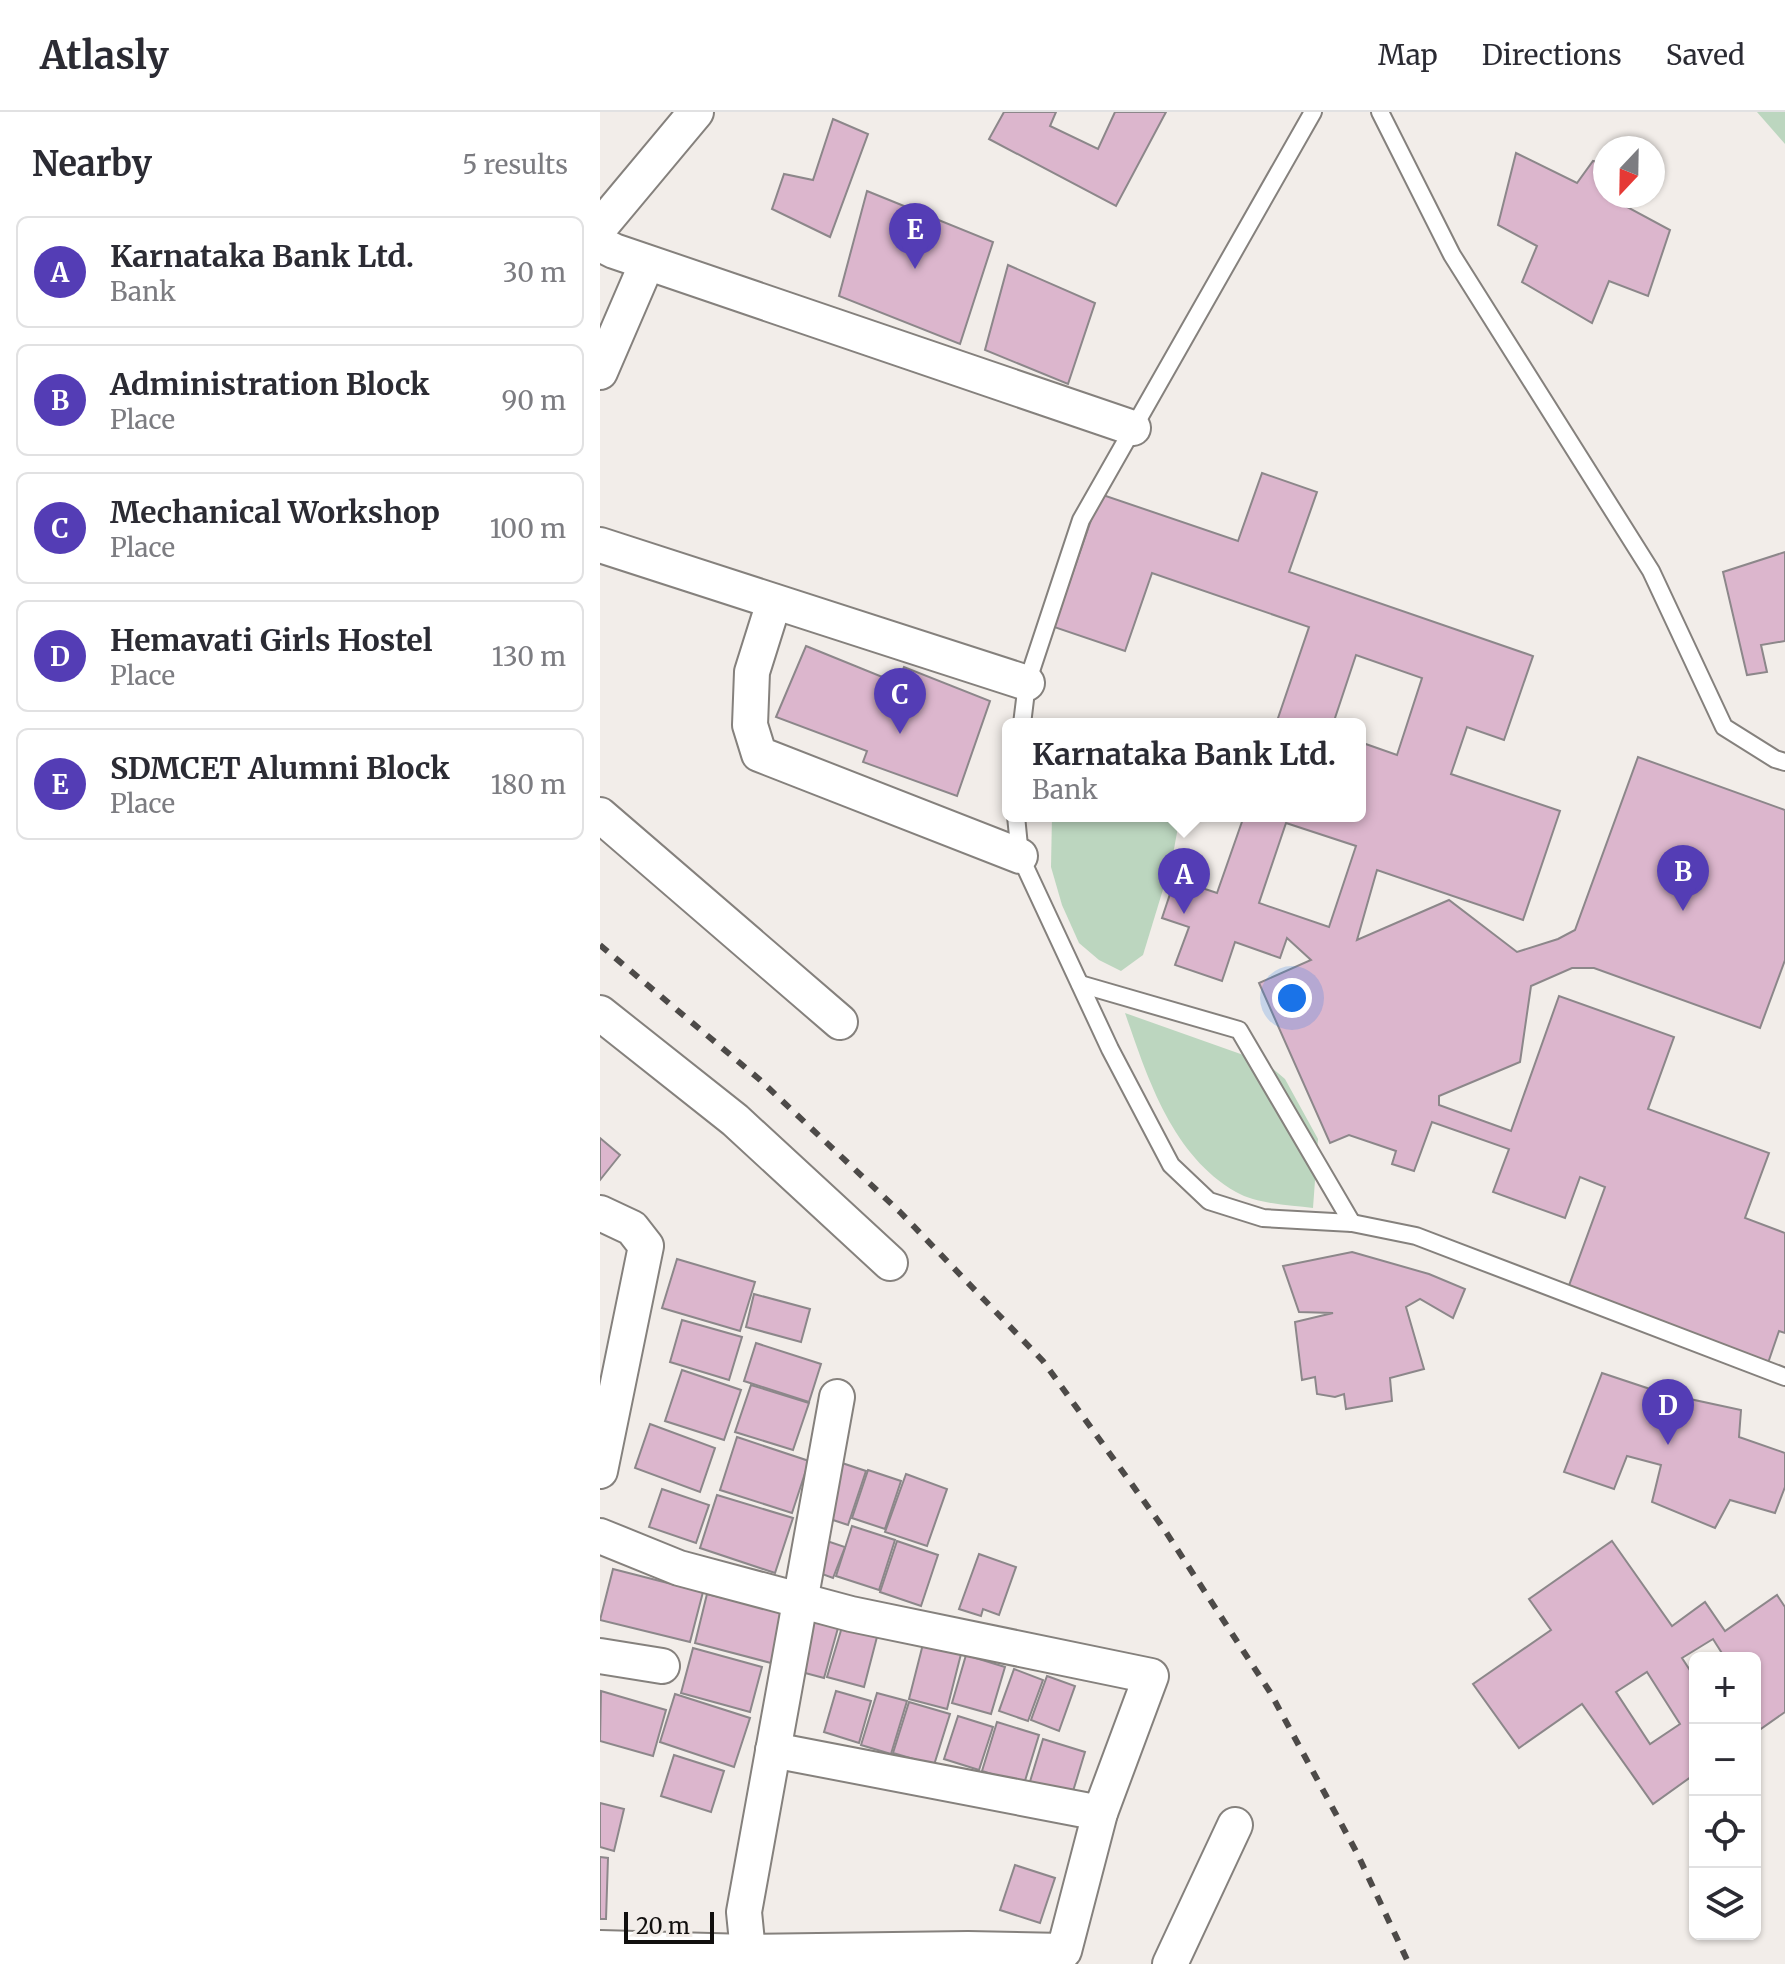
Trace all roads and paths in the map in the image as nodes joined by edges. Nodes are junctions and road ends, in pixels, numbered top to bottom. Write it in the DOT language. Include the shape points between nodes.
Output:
graph roads {
  1 [pos="696,112"];
  2 [pos="1313,112"];
  3 [pos="1380,112"];
  4 [pos="600,227"];
  5 [pos="600,244"];
  6 [pos="647,263"];
  7 [pos="600,372"];
  8 [pos="1133,428"];
  9 [pos="600,545"];
  10 [pos="774,602"];
  11 [pos="1027,683"];
  12 [pos="1023,718"];
  13 [pos="1785,762"];
  14 [pos="600,815"];
  15 [pos="1017,822"];
  16 [pos="1020,856"];
  17 [pos="1080,984"];
  18 [pos="600,1013"];
  19 [pos="840,1022"];
  20 [pos="600,1213"];
  21 [pos="1352,1223"];
  22 [pos="890,1263"];
  23 [pos="1785,1377"];
  24 [pos="837,1397"];
  25 [pos="600,1471"];
  26 [pos="600,1536"];
  27 [pos="800,1600"];
  28 [pos="600,1656"];
  29 [pos="662,1666"];
  30 [pos="773,1750"];
  31 [pos="1100,1813"];
  32 [pos="1235,1825"];
  33 [pos="600,1948"];
  34 [pos="748,1952"];
  35 [pos="1070,1958"];
  36 [pos="1170,1964"];
  1 -- 4 [label="street"];
  2 -- 8 [label="lane"];
  3 -- 13 [label="lane" via="1452,255 1651,571 1724,727"];
  5 -- 6 [label="street"];
  6 -- 7 [label="street"];
  6 -- 8 [label="street"];
  8 -- 11 [label="lane" via="1081,520"];
  9 -- 10 [label="street"];
  10 -- 11 [label="street"];
  10 -- 16 [label="street" via="752,672 750,725 759,754"];
  11 -- 12 [label="lane"];
  14 -- 19 [label="street"];
  15 -- 16 [label="lane"];
  16 -- 17 [label="lane"];
  17 -- 21 [label="lane" via="1239,1030"];
  17 -- 21 [label="lane" via="1171,1165 1209,1201 1263,1218"];
  18 -- 22 [label="street" via="735,1120"];
  20 -- 25 [label="street" via="632,1228 646,1246"];
  21 -- 23 [label="lane" via="1416,1236"];
  24 -- 27 [label="street"];
  26 -- 27 [label="street" via="679,1568"];
  27 -- 30 [label="street"];
  27 -- 31 [label="street" via="1151,1676"];
  28 -- 29 [label="street"];
  30 -- 31 [label="street"];
  30 -- 34 [label="street" via="744,1912"];
  31 -- 35 [label="street"];
  32 -- 36 [label="street"];
  33 -- 34 [label="street"];
  34 -- 35 [label="street" via="968,1949"];
}
